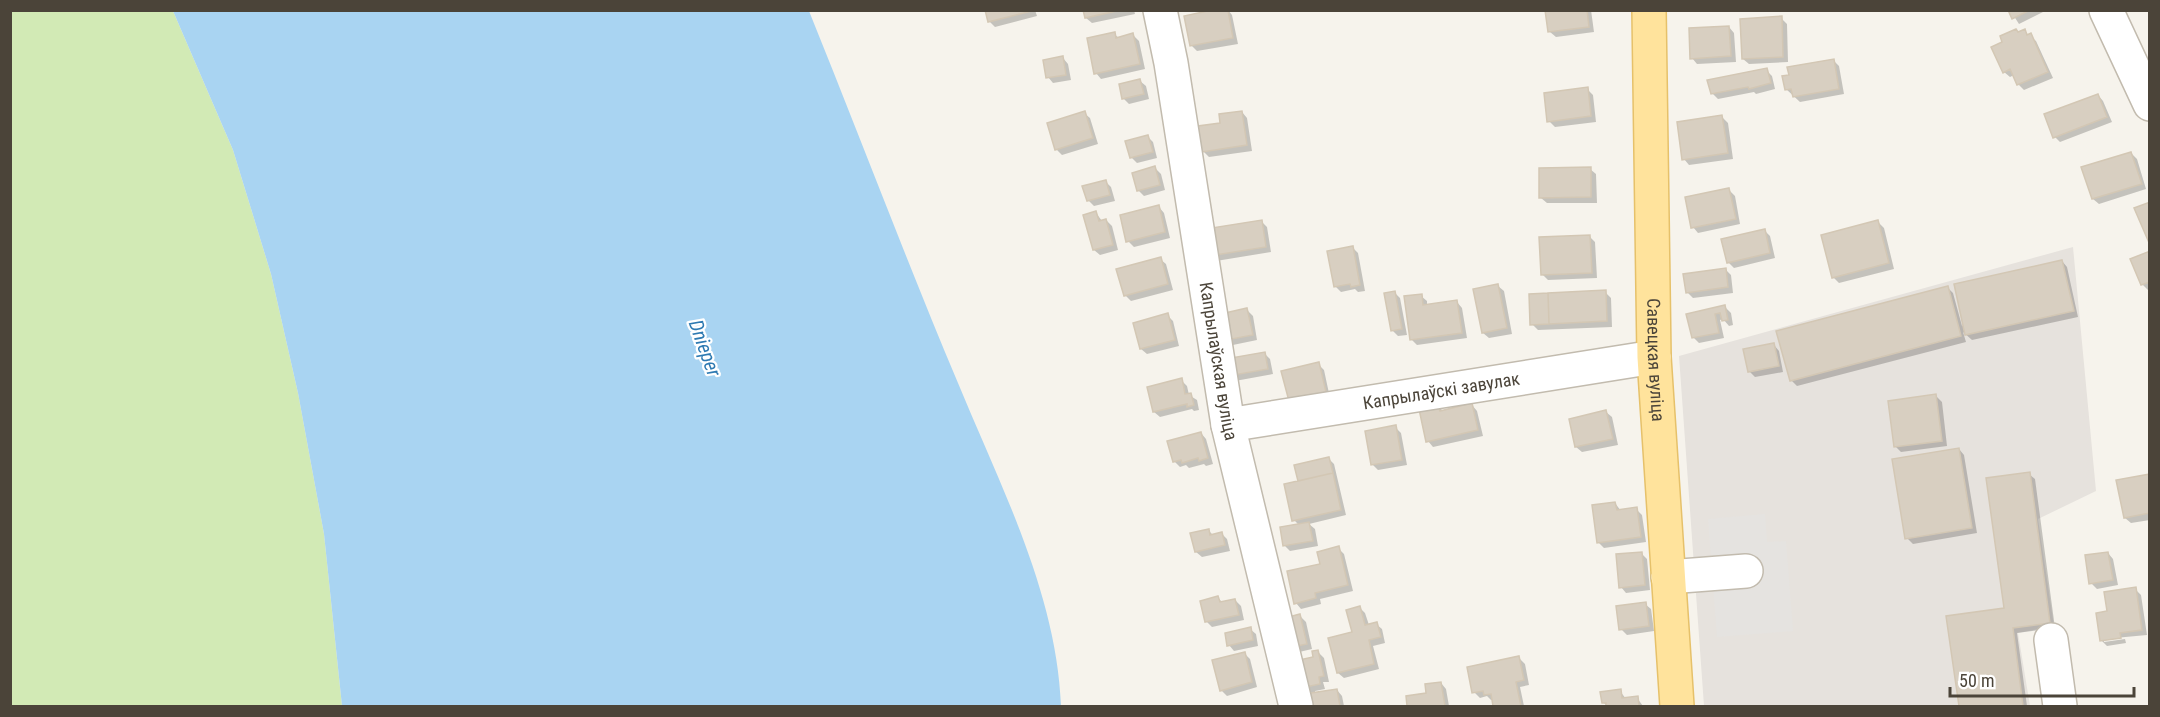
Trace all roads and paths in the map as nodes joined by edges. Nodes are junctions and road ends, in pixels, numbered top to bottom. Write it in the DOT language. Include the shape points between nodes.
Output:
graph roads {
  1 [pos="1160,10"];
  2 [pos="1649,10"];
  3 [pos="2106,10"];
  4 [pos="2150,104"];
  5 [pos="1654,357"];
  6 [pos="1228,425"];
  7 [pos="1746,571"];
  8 [pos="1668,577"];
  9 [pos="2051,640"];
  10 [pos="1296,706"];
  11 [pos="1677,706"];
  12 [pos="2060,706"];
  1 -- 6 [label="street, Капрылаўская вуліца" via="1172,63"];
  2 -- 5 [label="main road, Савецкая вуліца"];
  3 -- 4 [label="street"];
  5 -- 6 [label="street, Капрылаўскі завулак"];
  5 -- 8 [label="main road, Савецкая вуліца"];
  6 -- 10 [label="street, Капрылаўская вуліца"];
  7 -- 8 [label="street"];
  8 -- 11 [label="main road, Савецкая вуліца"];
  9 -- 12 [label="street"];
}
